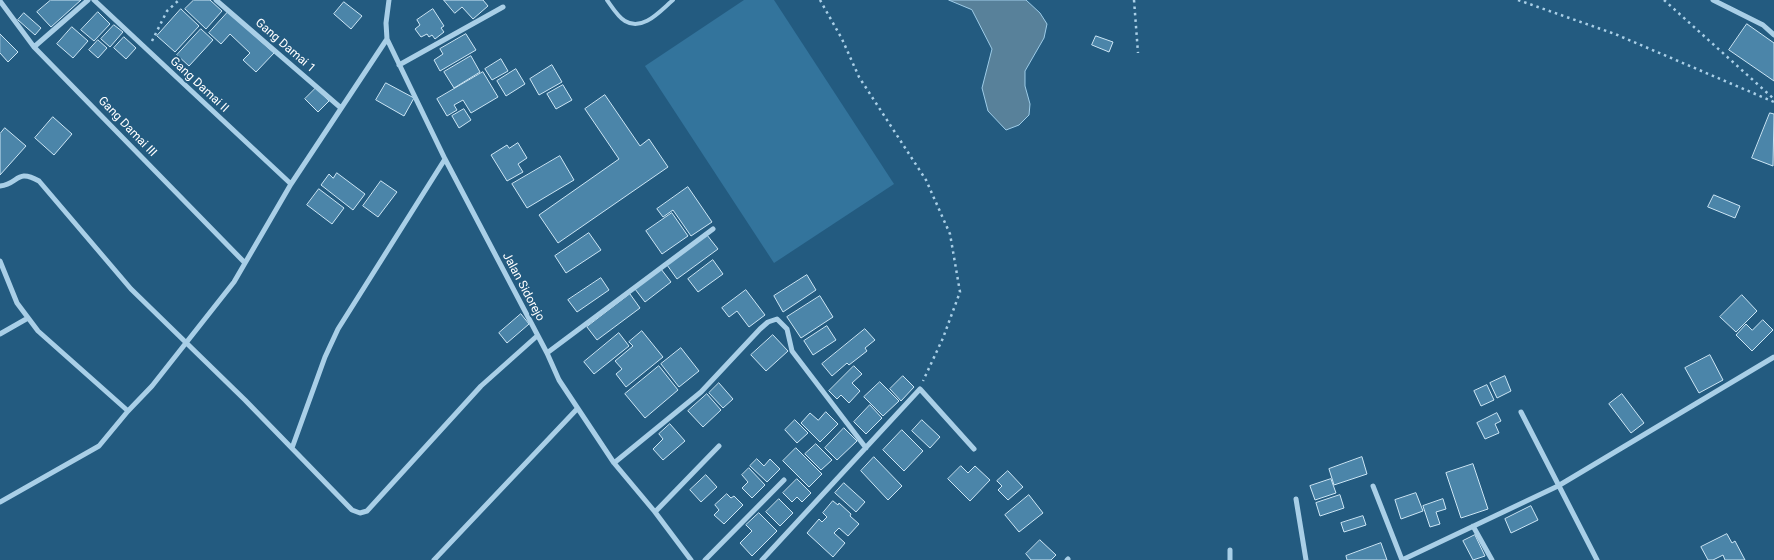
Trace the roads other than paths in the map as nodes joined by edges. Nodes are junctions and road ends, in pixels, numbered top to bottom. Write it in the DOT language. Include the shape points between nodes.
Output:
graph roads {
  1 [pos="0,0"];
  2 [pos="88,0"];
  3 [pos="94,0"];
  4 [pos="216,0"];
  5 [pos="389,0"];
  6 [pos="607,0"];
  7 [pos="674,0"];
  8 [pos="1713,0"];
  9 [pos="502,7"];
  10 [pos="1774,35"];
  11 [pos="387,39"];
  12 [pos="34,47"];
  13 [pos="399,65"];
  14 [pos="341,108"];
  15 [pos="444,159"];
  16 [pos="291,184"];
  17 [pos="0,186"];
  18 [pos="713,229"];
  19 [pos="0,260"];
  20 [pos="246,263"];
  21 [pos="28,318"];
  22 [pos="0,334"];
  23 [pos="538,336"];
  24 [pos="186,341"];
  25 [pos="547,353"];
  26 [pos="1774,357"];
  27 [pos="577,409"];
  28 [pos="128,411"];
  29 [pos="1521,412"];
  30 [pos="719,446"];
  31 [pos="292,448"];
  32 [pos="866,448"];
  33 [pos="974,450"];
  34 [pos="614,463"];
  35 [pos="784,480"];
  36 [pos="1373,486"];
  37 [pos="1558,486"];
  38 [pos="1296,499"];
  39 [pos="0,502"];
  40 [pos="656,512"];
  41 [pos="1473,526"];
  42 [pos="1230,550"];
  43 [pos="434,560"];
  44 [pos="692,560"];
  45 [pos="705,560"];
  46 [pos="762,560"];
  47 [pos="1230,560"];
  48 [pos="1306,560"];
  49 [pos="1402,560"];
  50 [pos="1492,560"];
  51 [pos="1597,560"];
  1 -- 12 [label="street, Gang Damai III"];
  2 -- 12 [label="street"];
  3 -- 16 [label="street, Gang Damai II"];
  4 -- 14 [label="street, Gang Damai 1"];
  5 -- 11 [label="street, Jalan Sidorejo"];
  6 -- 7 [label="lane" via="624,21 636,24 647,21"];
  8 -- 10 [label="street" via="1763,25"];
  9 -- 13 [label="street"];
  11 -- 13 [label="street, Jalan Sidorejo"];
  11 -- 14 [label="street"];
  12 -- 20 [label="street, Gang Damai III"];
  13 -- 15 [label="street, Jalan Sidorejo"];
  14 -- 16 [label="street"];
  15 -- 23 [label="street, Jalan Sidorejo"];
  15 -- 31 [label="street" via="338,329"];
  16 -- 20 [label="street"];
  17 -- 24 [label="street" via="22,176 38,181 131,289"];
  18 -- 25 [label="street"];
  19 -- 21 [label="street" via="17,303"];
  20 -- 24 [label="street"];
  21 -- 22 [label="street"];
  21 -- 28 [label="street" via="38,331"];
  23 -- 25 [label="street, Jalan Sidorejo"];
  23 -- 31 [label="street" via="481,386 367,511 352,510"];
  24 -- 28 [label="street" via="152,386"];
  24 -- 31 [label="street"];
  25 -- 27 [label="street, Jalan Sidorejo"];
  26 -- 37 [label="street"];
  27 -- 34 [label="street, Jalan Sidorejo"];
  27 -- 43 [label="street"];
  28 -- 39 [label="street" via="99,446"];
  29 -- 37 [label="street"];
  30 -- 40 [label="street"];
  32 -- 33 [label="street" via="920,389"];
  32 -- 34 [label="street" via="792,351 787,329 777,319 760,329 701,392"];
  32 -- 46 [label="street"];
  34 -- 40 [label="street, Jalan Sidorejo"];
  35 -- 45 [label="street"];
  36 -- 49 [label="street"];
  37 -- 41 [label="street"];
  37 -- 51 [label="street"];
  38 -- 48 [label="street"];
  40 -- 44 [label="street, Jalan Sidorejo"];
  41 -- 49 [label="street"];
  41 -- 50 [label="street"];
  42 -- 47 [label="street"];
}
